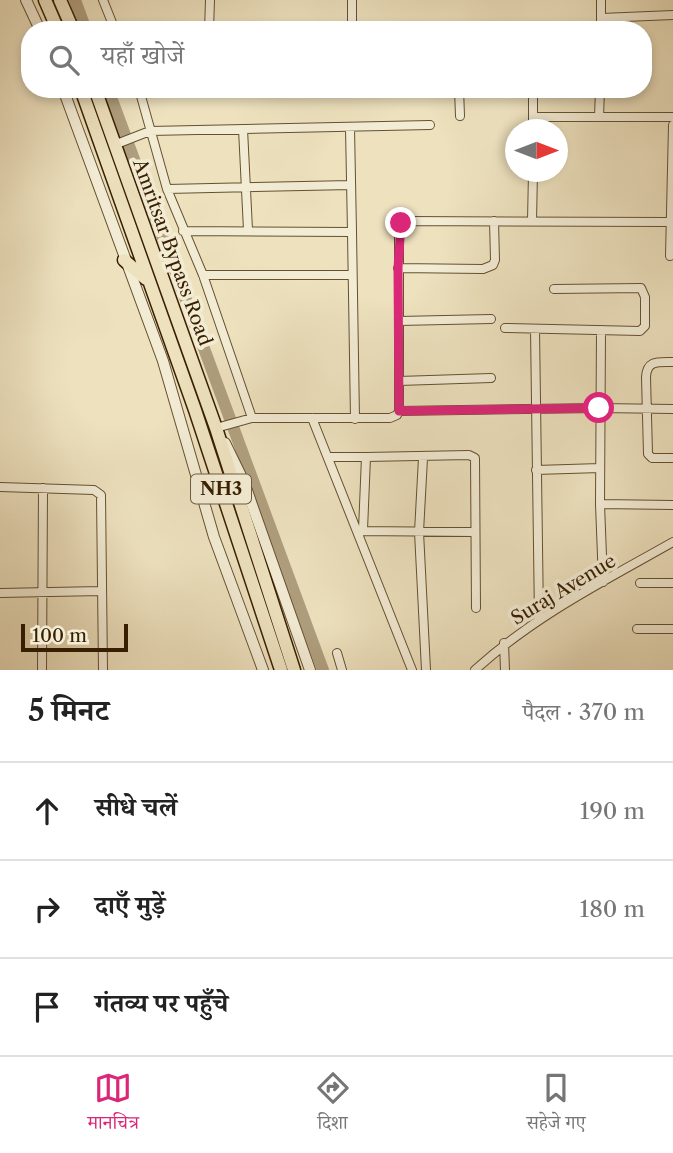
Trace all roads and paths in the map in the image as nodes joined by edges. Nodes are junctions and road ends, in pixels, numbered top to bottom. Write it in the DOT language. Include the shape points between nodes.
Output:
graph roads {
  1 [pos="26,0"];
  2 [pos="45,0"];
  3 [pos="60,0"];
  4 [pos="103,0"];
  5 [pos="210,0"];
  6 [pos="352,0"];
  7 [pos="601,0"];
  8 [pos="673,15"];
  9 [pos="601,18"];
  10 [pos="36,21"];
  11 [pos="54,21"];
  12 [pos="69,21"];
  13 [pos="111,21"];
  14 [pos="209,21"];
  15 [pos="352,21"];
  16 [pos="66,98"];
  17 [pos="84,98"];
  18 [pos="98,98"];
  19 [pos="140,98"];
  20 [pos="459,98"];
  21 [pos="533,98"];
  22 [pos="600,98"];
  23 [pos="460,116"];
  24 [pos="533,117"];
  25 [pos="599,117"];
  26 [pos="673,117"];
  27 [pos="430,125"];
  28 [pos="673,125"];
  29 [pos="350,128"];
  30 [pos="243,129"];
  31 [pos="146,132"];
  32 [pos="114,145"];
  33 [pos="533,182"];
  34 [pos="351,185"];
  35 [pos="247,186"];
  36 [pos="167,189"];
  37 [pos="494,221"];
  38 [pos="532,222"];
  39 [pos="670,222"];
  40 [pos="248,230"];
  41 [pos="183,231"];
  42 [pos="352,232"];
  43 [pos="670,256"];
  44 [pos="124,260"];
  45 [pos="398,268"];
  46 [pos="203,275"];
  47 [pos="352,275"];
  48 [pos="149,282"];
  49 [pos="554,289"];
  50 [pos="491,319"];
  51 [pos="399,321"];
  52 [pos="505,328"];
  53 [pos="535,329"];
  54 [pos="601,330"];
  55 [pos="673,362"];
  56 [pos="491,378"];
  57 [pos="399,381"];
  58 [pos="599,408"];
  59 [pos="646,408"];
  60 [pos="673,409"];
  61 [pos="535,410"];
  62 [pos="399,411"];
  63 [pos="313,418"];
  64 [pos="247,419"];
  65 [pos="355,419"];
  66 [pos="222,426"];
  67 [pos="328,457"];
  68 [pos="366,457"];
  69 [pos="423,458"];
  70 [pos="673,458"];
  71 [pos="600,468"];
  72 [pos="536,470"];
  73 [pos="0,487"];
  74 [pos="43,488"];
  75 [pos="600,504"];
  76 [pos="673,505"];
  77 [pos="360,531"];
  78 [pos="419,531"];
  79 [pos="475,532"];
  80 [pos="673,542"];
  81 [pos="603,582"];
  82 [pos="640,583"];
  83 [pos="673,583"];
  84 [pos="101,591"];
  85 [pos="43,592"];
  86 [pos="0,593"];
  87 [pos="476,608"];
  88 [pos="539,618"];
  89 [pos="637,629"];
  90 [pos="673,629"];
  91 [pos="504,643"];
  92 [pos="337,653"];
  93 [pos="42,670"];
  94 [pos="103,670"];
  95 [pos="263,670"];
  96 [pos="281,670"];
  97 [pos="294,670"];
  98 [pos="310,670"];
  99 [pos="342,670"];
  100 [pos="412,670"];
  101 [pos="426,670"];
  102 [pos="475,670"];
  103 [pos="505,670"];
  1 -- 10 [label="street"];
  2 -- 11 [label="highway"];
  3 -- 12 [label="highway"];
  4 -- 13 [label="street"];
  5 -- 14 [label="street"];
  6 -- 15 [label="street"];
  7 -- 9 [label="street"];
  8 -- 9 [label="street"];
  16 -- 44 [label="street"];
  17 -- 48 [label="highway, Amritsar Bypass Road / NH3"];
  18 -- 32 [label="highway, Amritsar Bypass Road / NH3"];
  19 -- 31 [label="street"];
  20 -- 23 [label="street"];
  21 -- 24 [label="street"];
  22 -- 25 [label="street"];
  24 -- 25 [label="street"];
  25 -- 26 [label="street"];
  27 -- 29 [label="street"];
  28 -- 39 [label="street"];
  29 -- 30 [label="street"];
  29 -- 34 [label="street"];
  30 -- 31 [label="street"];
  30 -- 35 [label="street"];
  31 -- 32 [label="street"];
  31 -- 36 [label="street"];
  32 -- 66 [label="highway, Amritsar Bypass Road / NH3"];
  33 -- 38 [label="street"];
  34 -- 35 [label="street"];
  34 -- 42 [label="street"];
  35 -- 36 [label="street"];
  35 -- 40 [label="street"];
  36 -- 41 [label="street"];
  37 -- 38 [label="street"];
  37 -- 45 [label="street" via="405,221 399,228"];
  37 -- 45 [label="street" via="495,260 489,267"];
  38 -- 39 [label="street"];
  39 -- 43 [label="street"];
  40 -- 41 [label="street"];
  40 -- 42 [label="street"];
  41 -- 46 [label="street"];
  42 -- 47 [label="street"];
  44 -- 48 [label="highway"];
  44 -- 95 [label="street" via="163,361 214,537"];
  45 -- 51 [label="street"];
  46 -- 47 [label="street"];
  46 -- 64 [label="street"];
  47 -- 65 [label="street"];
  48 -- 96 [label="highway, NH3"];
  49 -- 54 [label="street" via="643,290 640,331"];
  50 -- 51 [label="street"];
  51 -- 57 [label="street"];
  52 -- 53 [label="street"];
  53 -- 54 [label="street"];
  53 -- 61 [label="street"];
  54 -- 58 [label="street"];
  55 -- 59 [label="street" via="649,365"];
  56 -- 57 [label="street"];
  57 -- 62 [label="street"];
  58 -- 59 [label="street"];
  58 -- 61 [label="street"];
  58 -- 71 [label="street"];
  59 -- 60 [label="street"];
  59 -- 70 [label="street" via="648,455"];
  61 -- 62 [label="street"];
  61 -- 72 [label="street"];
  62 -- 65 [label="street" via="390,418"];
  63 -- 64 [label="street"];
  63 -- 65 [label="street"];
  63 -- 67 [label="street"];
  64 -- 66 [label="street"];
  66 -- 97 [label="highway, NH3" via="226,463"];
  66 -- 98 [label="street"];
  67 -- 68 [label="street"];
  67 -- 77 [label="street"];
  68 -- 69 [label="street"];
  68 -- 77 [label="street"];
  69 -- 78 [label="street"];
  69 -- 79 [label="street" via="475,458"];
  71 -- 72 [label="street"];
  71 -- 75 [label="street"];
  72 -- 88 [label="street"];
  73 -- 74 [label="street"];
  74 -- 84 [label="street" via="94,489 101,495"];
  74 -- 85 [label="street"];
  75 -- 76 [label="street"];
  75 -- 81 [label="street"];
  77 -- 78 [label="street"];
  77 -- 100 [label="street"];
  78 -- 79 [label="street"];
  78 -- 101 [label="street"];
  79 -- 87 [label="street"];
  80 -- 81 [label="street, Suraj Avenue"];
  81 -- 88 [label="street, Suraj Avenue"];
  82 -- 83 [label="street"];
  84 -- 85 [label="street"];
  84 -- 94 [label="street"];
  85 -- 86 [label="street"];
  85 -- 93 [label="street"];
  88 -- 91 [label="street, Suraj Avenue"];
  89 -- 90 [label="street"];
  91 -- 102 [label="street, Suraj Avenue"];
  91 -- 103 [label="street"];
  92 -- 99 [label="street"];
}
